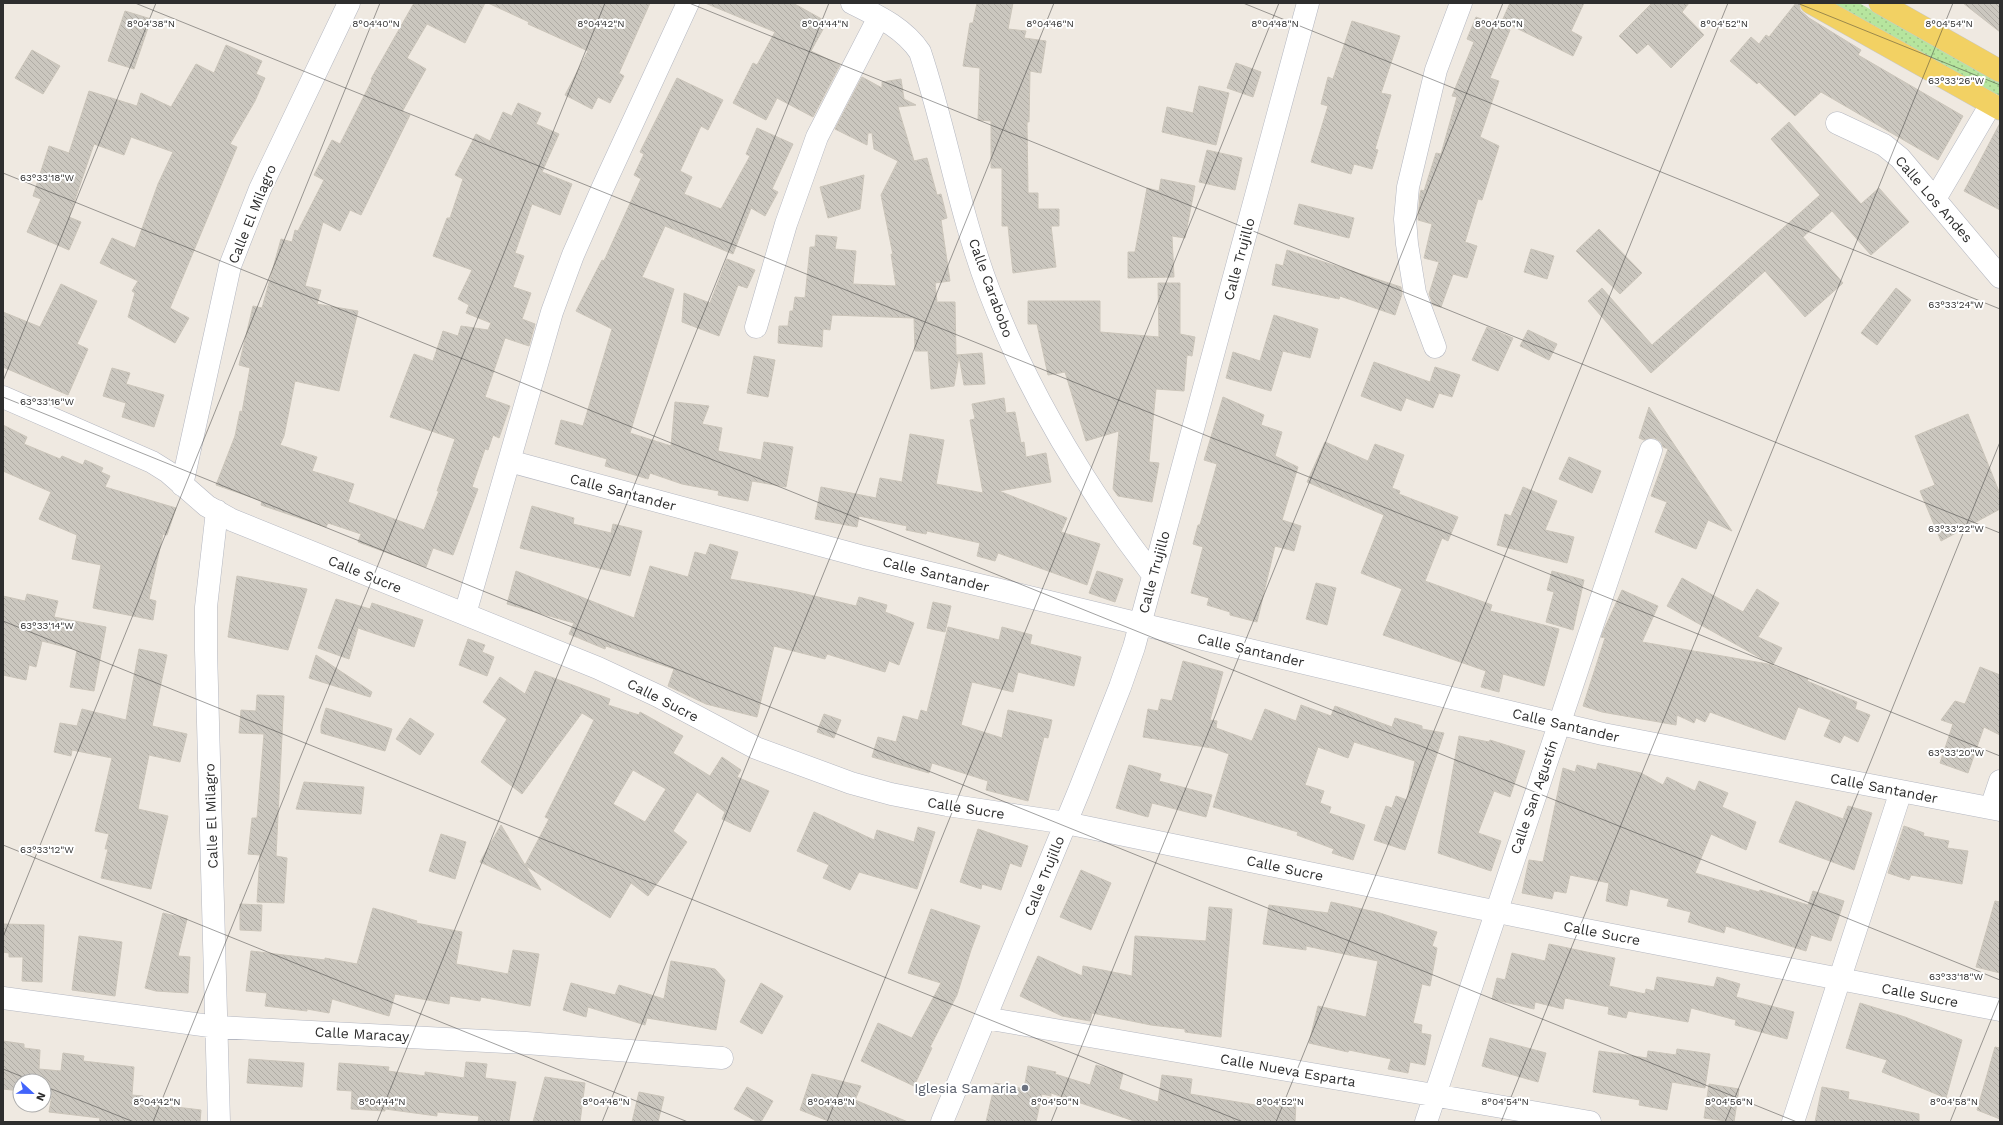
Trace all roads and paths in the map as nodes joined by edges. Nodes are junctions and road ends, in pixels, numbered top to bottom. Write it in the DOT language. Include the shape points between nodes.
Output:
graph roads {
  1 [pos="349,3"];
  2 [pos="688,3"];
  3 [pos="852,3"];
  4 [pos="1308,3"];
  5 [pos="1461,3"];
  6 [pos="1810,3"];
  7 [pos="1880,3"];
  8 [pos="879,17"];
  9 [pos="2000,71"];
  10 [pos="1995,107"];
  11 [pos="1837,123"];
  12 [pos="1935,199"];
  13 [pos="2000,277"];
  14 [pos="756,327"];
  15 [pos="1435,347"];
  16 [pos="3,397"];
  17 [pos="1651,450"];
  18 [pos="509,461"];
  19 [pos="182,486"];
  20 [pos="217,511"];
  21 [pos="1153,575"];
  22 [pos="465,614"];
  23 [pos="1140,624"];
  24 [pos="1559,723"];
  25 [pos="2000,782"];
  26 [pos="1901,791"];
  27 [pos="1996,809"];
  28 [pos="1066,823"];
  29 [pos="1496,911"];
  30 [pos="1839,979"];
  31 [pos="3,998"];
  32 [pos="2000,1010"];
  33 [pos="985,1018"];
  34 [pos="218,1027"];
  35 [pos="722,1058"];
  36 [pos="1434,1095"];
  37 [pos="220,1122"];
  38 [pos="942,1122"];
  39 [pos="1426,1122"];
  40 [pos="1590,1122"];
  41 [pos="1792,1122"];
  1 -- 19 [label="street, Calle El Milagro" via="260,189 230,266"];
  2 -- 18 [label="street" via="573,255 552,312"];
  3 -- 8 [label="street, Calle Carabobo"];
  4 -- 21 [label="street, Calle Trujillo"];
  5 -- 15 [label="street" via="1436,70 1408,187 1405,218 1415,293"];
  6 -- 10 [label="main road"];
  7 -- 9 [label="main road"];
  8 -- 14 [label="street" via="814,144 786,224"];
  8 -- 21 [label="street, Calle Carabobo" via="902,31 920,52 988,286 1005,331 1035,394 1105,510"];
  10 -- 12 [label="street"];
  11 -- 12 [label="street, Calle Los Andes" via="1884,145 1900,158"];
  12 -- 13 [label="street, Calle Los Andes"];
  16 -- 19 [label="street, Calle Sucre" via="152,462 168,472"];
  17 -- 24 [label="street, Calle San Agustín"];
  18 -- 22 [label="street"];
  18 -- 23 [label="street, Calle Santander" via="864,557"];
  19 -- 20 [label="street, Calle Sucre"];
  20 -- 22 [label="street, Calle Sucre" via="232,520 366,576"];
  20 -- 34 [label="street, Calle El Milagro" via="206,607 206,650"];
  21 -- 23 [label="street, Calle Trujillo"];
  22 -- 28 [label="street, Calle Sucre" via="598,668 786,761 903,797"];
  23 -- 24 [label="street, Calle Santander"];
  23 -- 28 [label="street, Calle Trujillo" via="1120,687"];
  24 -- 26 [label="street, Calle Santander" via="1640,742"];
  24 -- 29 [label="street, Calle San Agustín"];
  25 -- 27 [label="street"];
  26 -- 27 [label="street, Calle Santander"];
  26 -- 30 [label="street"];
  28 -- 29 [label="street, Calle Sucre"];
  28 -- 33 [label="street, Calle Trujillo"];
  29 -- 30 [label="street, Calle Sucre"];
  29 -- 36 [label="street, Calle San Agustín"];
  30 -- 32 [label="street, Calle Sucre"];
  30 -- 41 [label="street"];
  31 -- 34 [label="street, Calle Maracay"];
  33 -- 36 [label="street, Calle Nueva Esparta"];
  33 -- 38 [label="street, Calle Trujillo"];
  34 -- 35 [label="street, Calle Maracay" via="526,1043"];
  34 -- 37 [label="street, Calle El Milagro"];
  36 -- 39 [label="street, Calle San Agustín"];
  36 -- 40 [label="street, Calle Nueva Esparta"];
}
